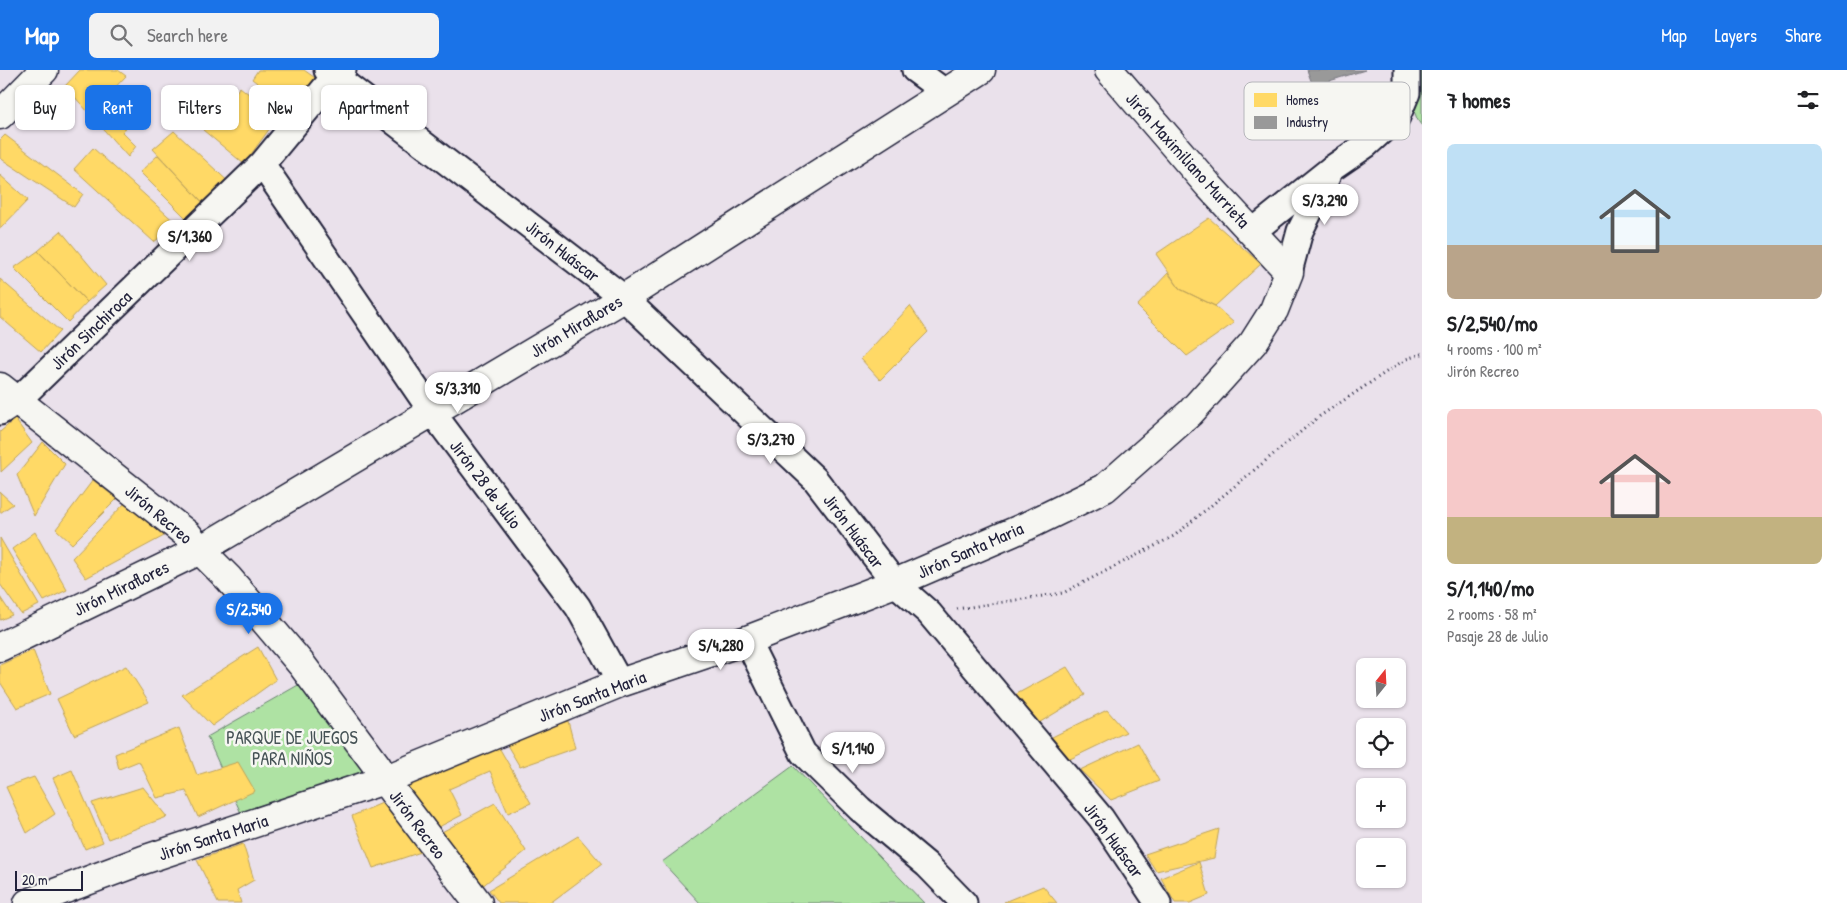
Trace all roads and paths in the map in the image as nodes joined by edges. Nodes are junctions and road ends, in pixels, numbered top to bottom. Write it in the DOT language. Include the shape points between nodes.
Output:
graph roads {
  1 [pos="44,70"];
  2 [pos="915,70"];
  3 [pos="982,70"];
  4 [pos="1109,70"];
  5 [pos="335,72"];
  6 [pos="945,92"];
  7 [pos="0,115"];
  8 [pos="1372,140"];
  9 [pos="262,164"];
  10 [pos="1331,169"];
  11 [pos="1252,232"];
  12 [pos="1289,272"];
  13 [pos="624,298"];
  14 [pos="1422,354"];
  15 [pos="6,400"];
  16 [pos="432,412"];
  17 [pos="200,550"];
  18 [pos="894,584"];
  19 [pos="929,613"];
  20 [pos="747,640"];
  21 [pos="0,647"];
  22 [pos="620,683"];
  23 [pos="384,780"];
  24 [pos="475,902"];
  25 [pos="28,903"];
  26 [pos="964,903"];
  27 [pos="1158,903"];
  1 -- 7 [label="street"];
  2 -- 6 [label="street"];
  3 -- 6 [label="street, Jirón Miraflores"];
  4 -- 11 [label="street, Jirón Maximiliano Murrieta"];
  5 -- 9 [label="street, Jirón Sinchiroca"];
  5 -- 13 [label="street, Jirón Huáscar"];
  6 -- 13 [label="street, Jirón Miraflores"];
  8 -- 10 [label="street"];
  9 -- 15 [label="street, Jirón Sinchiroca"];
  9 -- 16 [label="street, Jirón 28 de Julio"];
  10 -- 11 [label="street"];
  10 -- 12 [label="street" via="1300,231"];
  11 -- 12 [label="street, Jirón Maximiliano Murrieta"];
  12 -- 18 [label="street, Jirón Santa Maria" via="1274,310 1253,343 1190,413 1105,488"];
  13 -- 16 [label="street, Jirón Miraflores"];
  13 -- 18 [label="street, Jirón Huáscar" via="815,479"];
  14 -- 19 [label="path" via="1406,358 1320,416 1174,536 1063,593"];
  15 -- 17 [label="street, Jirón Recreo" via="188,535"];
  16 -- 17 [label="street, Jirón Miraflores"];
  16 -- 22 [label="street, Jirón 28 de Julio" via="578,607"];
  17 -- 21 [label="street, Jirón Miraflores"];
  17 -- 23 [label="street, Jirón Recreo" via="302,665"];
  18 -- 19 [label="street, Jirón Huáscar"];
  18 -- 20 [label="street, Jirón Santa Maria"];
  19 -- 27 [label="street, Jirón Huáscar" via="1101,818"];
  20 -- 22 [label="street, Jirón Santa Maria"];
  20 -- 26 [label="street" via="803,752 860,809 927,865"];
  22 -- 23 [label="street, Jirón Santa Maria"];
  23 -- 24 [label="street, Jirón Recreo"];
  23 -- 25 [label="street, Jirón Santa Maria" via="143,860"];
}
